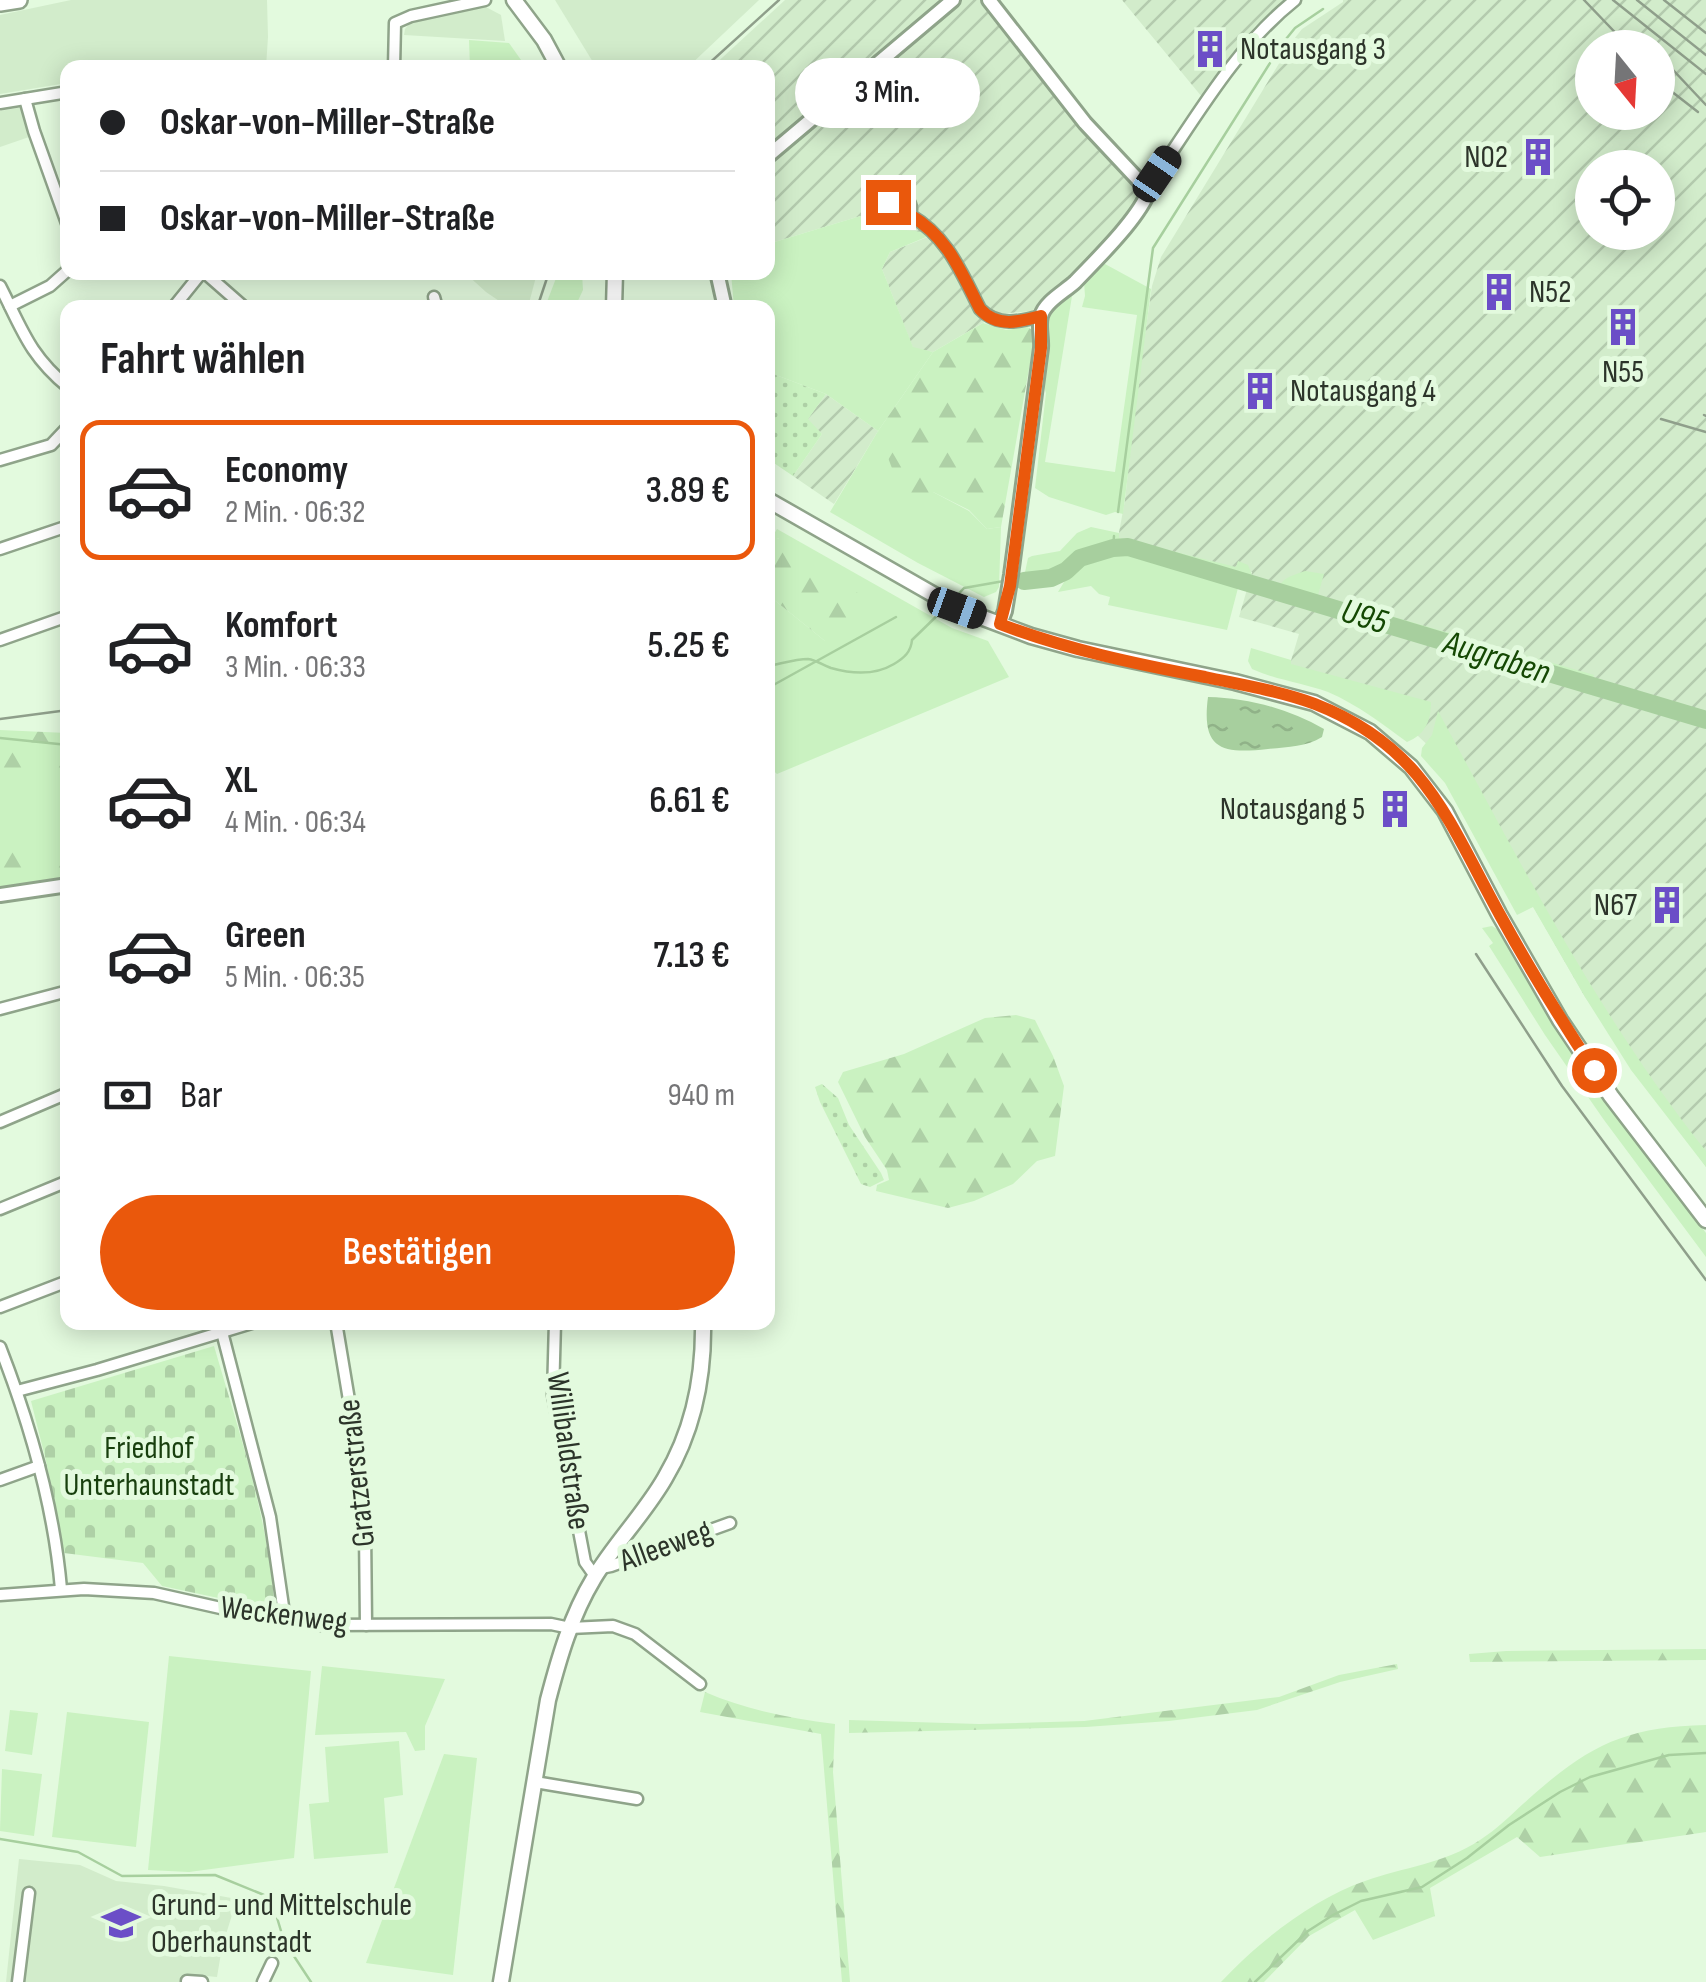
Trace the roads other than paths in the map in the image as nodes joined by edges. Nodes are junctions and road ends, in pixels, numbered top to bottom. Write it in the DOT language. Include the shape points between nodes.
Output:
graph roads {
  1 [pos="19,0"];
  2 [pos="484,0"];
  3 [pos="514,0"];
  4 [pos="954,0"];
  5 [pos="989,0"];
  6 [pos="1295,0"];
  7 [pos="0,4"];
  8 [pos="394,60"];
  9 [pos="555,60"];
  10 [pos="60,93"];
  11 [pos="25,98"];
  12 [pos="0,103"];
  13 [pos="775,150"];
  14 [pos="1146,190"];
  15 [pos="60,204"];
  16 [pos="910,215"];
  17 [pos="60,277"];
  18 [pos="196,280"];
  19 [pos="212,280"];
  20 [pos="0,286"];
  21 [pos="179,300"];
  22 [pos="236,300"];
  23 [pos="10,306"];
  24 [pos="1041,316"];
  25 [pos="60,380"];
  26 [pos="60,434"];
  27 [pos="0,460"];
  28 [pos="775,504"];
  29 [pos="60,529"];
  30 [pos="0,549"];
  31 [pos="60,619"];
  32 [pos="1000,624"];
  33 [pos="0,640"];
  34 [pos="60,886"];
  35 [pos="0,895"];
  36 [pos="60,993"];
  37 [pos="0,1009"];
  38 [pos="60,1096"];
  39 [pos="0,1122"];
  40 [pos="60,1184"];
  41 [pos="0,1210"];
  42 [pos="1706,1220"];
  43 [pos="60,1284"];
  44 [pos="0,1308"];
  45 [pos="229,1330"];
  46 [pos="338,1330"];
  47 [pos="555,1330"];
  48 [pos="703,1330"];
  49 [pos="222,1332"];
  50 [pos="0,1347"];
  51 [pos="4,1371"];
  52 [pos="17,1391"];
  53 [pos="39,1466"];
  54 [pos="0,1480"];
  55 [pos="730,1523"];
  56 [pos="598,1572"];
  57 [pos="61,1590"];
  58 [pos="0,1596"];
  59 [pos="285,1620"];
  60 [pos="366,1625"];
  61 [pos="570,1628"];
  62 [pos="700,1684"];
  63 [pos="535,1782"];
  64 [pos="638,1799"];
  65 [pos="30,1893"];
  66 [pos="272,1963"];
  67 [pos="187,1981"];
  68 [pos="18,1982"];
  69 [pos="202,1982"];
  70 [pos="264,1982"];
  71 [pos="501,1982"];
  1 -- 7 [label="main road"];
  2 -- 8 [label="street" via="395,23"];
  3 -- 9 [label="main road"];
  4 -- 13 [label="street"];
  5 -- 14 [label="street"];
  6 -- 14 [label="street" via="1243,51"];
  10 -- 11 [label="street"];
  11 -- 12 [label="street"];
  11 -- 15 [label="street"];
  14 -- 24 [label="street" via="1110,244"];
  16 -- 24 [label="street" via="944,243 987,316 1013,322"];
  17 -- 23 [label="street"];
  18 -- 21 [label="street"];
  19 -- 22 [label="street"];
  20 -- 23 [label="street"];
  23 -- 25 [label="street" via="32,351"];
  24 -- 32 [label="street"];
  26 -- 27 [label="street" via="51,444"];
  28 -- 32 [label="main road" via="941,600"];
  29 -- 30 [label="street"];
  31 -- 33 [label="street"];
  32 -- 42 [label="main road" via="1314,704 1394,752 1445,811 1560,1020"];
  34 -- 35 [label="street"];
  36 -- 37 [label="street"];
  38 -- 39 [label="street"];
  40 -- 41 [label="street"];
  43 -- 44 [label="street"];
  45 -- 49 [label="street"];
  46 -- 60 [label="street, Gratzerstraße" via="359,1460"];
  47 -- 56 [label="street, Willibaldstraße" via="553,1396 585,1562"];
  48 -- 56 [label="main road" via="700,1379 680,1447 666,1478"];
  49 -- 52 [label="street"];
  49 -- 59 [label="street" via="270,1517"];
  50 -- 51 [label="street"];
  51 -- 52 [label="street"];
  52 -- 53 [label="street"];
  53 -- 54 [label="street"];
  53 -- 57 [label="street"];
  55 -- 56 [label="street, Alleeweg"];
  56 -- 61 [label="main road"];
  57 -- 58 [label="street, Weckenweg"];
  57 -- 59 [label="street, Weckenweg" via="154,1593"];
  59 -- 60 [label="street, Weckenweg"];
  60 -- 61 [label="street, Weckenweg"];
  61 -- 62 [label="street, Weckenweg" via="614,1626 635,1634"];
  61 -- 63 [label="main road" via="548,1700"];
  63 -- 64 [label="street"];
  63 -- 71 [label="main road"];
  65 -- 68 [label="street"];
  66 -- 70 [label="street"];
  67 -- 69 [label="street"];
}
